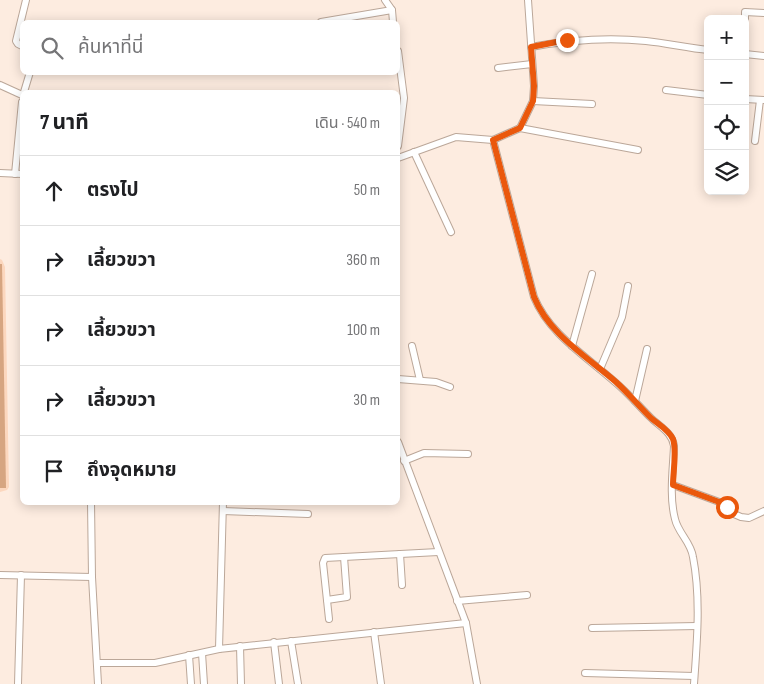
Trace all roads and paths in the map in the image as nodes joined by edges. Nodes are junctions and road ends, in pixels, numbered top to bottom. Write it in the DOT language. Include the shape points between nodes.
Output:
graph roads {
  1 [pos="26,0"];
  2 [pos="385,0"];
  3 [pos="528,0"];
  4 [pos="392,10"];
  5 [pos="764,13"];
  6 [pos="745,15"];
  7 [pos="21,20"];
  8 [pos="333,20"];
  9 [pos="393,20"];
  10 [pos="20,25"];
  11 [pos="20,45"];
  12 [pos="531,47"];
  13 [pos="704,49"];
  14 [pos="749,54"];
  15 [pos="764,56"];
  16 [pos="532,64"];
  17 [pos="400,67"];
  18 [pos="498,68"];
  19 [pos="29,75"];
  20 [pos="0,84"];
  21 [pos="24,90"];
  22 [pos="666,90"];
  23 [pos="20,93"];
  24 [pos="704,95"];
  25 [pos="749,99"];
  26 [pos="762,100"];
  27 [pos="533,101"];
  28 [pos="592,104"];
  29 [pos="520,128"];
  30 [pos="400,130"];
  31 [pos="493,140"];
  32 [pos="755,141"];
  33 [pos="20,150"];
  34 [pos="638,150"];
  35 [pos="414,152"];
  36 [pos="400,157"];
  37 [pos="0,173"];
  38 [pos="19,174"];
  39 [pos="450,232"];
  40 [pos="592,274"];
  41 [pos="628,286"];
  42 [pos="412,346"];
  43 [pos="572,346"];
  44 [pos="647,349"];
  45 [pos="600,369"];
  46 [pos="400,378"];
  47 [pos="420,380"];
  48 [pos="450,387"];
  49 [pos="634,401"];
  50 [pos="400,448"];
  51 [pos="468,454"];
  52 [pos="404,461"];
  53 [pos="673,485"];
  54 [pos="91,505"];
  55 [pos="223,505"];
  56 [pos="223,511"];
  57 [pos="764,511"];
  58 [pos="308,514"];
  59 [pos="438,552"];
  60 [pos="400,554"];
  61 [pos="344,557"];
  62 [pos="0,575"];
  63 [pos="21,575"];
  64 [pos="92,577"];
  65 [pos="402,585"];
  66 [pos="527,595"];
  67 [pos="327,600"];
  68 [pos="457,601"];
  69 [pos="329,619"];
  70 [pos="466,623"];
  71 [pos="697,626"];
  72 [pos="592,628"];
  73 [pos="374,632"];
  74 [pos="291,641"];
  75 [pos="274,642"];
  76 [pos="240,646"];
  77 [pos="219,649"];
  78 [pos="202,653"];
  79 [pos="189,656"];
  80 [pos="97,662"];
  81 [pos="585,673"];
  82 [pos="694,676"];
  83 [pos="18,684"];
  84 [pos="98,684"];
  85 [pos="191,684"];
  86 [pos="204,684"];
  87 [pos="241,684"];
  88 [pos="279,684"];
  89 [pos="298,684"];
  90 [pos="381,684"];
  91 [pos="477,684"];
  92 [pos="694,684"];
  1 -- 7 [label="street"];
  2 -- 4 [label="street"];
  3 -- 12 [label="street"];
  4 -- 8 [label="street"];
  4 -- 9 [label="street"];
  5 -- 6 [label="street" via="745,12"];
  10 -- 11 [label="street" via="16,41"];
  12 -- 13 [label="street" via="567,40 601,39 647,41"];
  12 -- 16 [label="street"];
  14 -- 15 [label="street"];
  16 -- 18 [label="street"];
  16 -- 27 [label="street"];
  17 -- 30 [label="street" via="404,98"];
  19 -- 21 [label="street"];
  20 -- 23 [label="street"];
  22 -- 24 [label="street"];
  25 -- 26 [label="street"];
  26 -- 32 [label="street"];
  27 -- 28 [label="street"];
  27 -- 29 [label="street"];
  29 -- 31 [label="street"];
  29 -- 34 [label="street"];
  31 -- 35 [label="street" via="456,136"];
  31 -- 43 [label="street" via="538,309"];
  33 -- 38 [label="street"];
  35 -- 36 [label="street"];
  35 -- 39 [label="street"];
  37 -- 38 [label="street"];
  40 -- 43 [label="street"];
  41 -- 45 [label="street" via="622,317"];
  42 -- 47 [label="street"];
  43 -- 45 [label="street"];
  44 -- 49 [label="street"];
  45 -- 49 [label="street"];
  46 -- 47 [label="street"];
  47 -- 48 [label="street"];
  49 -- 53 [label="street" via="673,439"];
  50 -- 52 [label="street"];
  51 -- 52 [label="street" via="424,453"];
  52 -- 59 [label="street"];
  53 -- 57 [label="street" via="722,503 741,517 749,518"];
  53 -- 71 [label="street" via="675,520 693,555"];
  54 -- 64 [label="street"];
  55 -- 56 [label="street"];
  56 -- 58 [label="street"];
  56 -- 77 [label="street"];
  59 -- 60 [label="street"];
  59 -- 68 [label="street"];
  60 -- 61 [label="street"];
  60 -- 65 [label="street"];
  61 -- 67 [label="street" via="347,597"];
  61 -- 67 [label="street" via="323,559"];
  62 -- 63 [label="street"];
  63 -- 64 [label="street"];
  63 -- 83 [label="street"];
  64 -- 80 [label="street"];
  66 -- 68 [label="street"];
  67 -- 69 [label="street"];
  68 -- 70 [label="street"];
  70 -- 73 [label="street"];
  70 -- 91 [label="street"];
  71 -- 72 [label="street"];
  71 -- 82 [label="street"];
  73 -- 74 [label="street"];
  73 -- 90 [label="street"];
  74 -- 75 [label="street"];
  74 -- 89 [label="street"];
  75 -- 76 [label="street"];
  75 -- 88 [label="street"];
  76 -- 77 [label="street"];
  76 -- 87 [label="street"];
  77 -- 78 [label="street"];
  78 -- 79 [label="street"];
  78 -- 86 [label="street"];
  79 -- 80 [label="street" via="155,663"];
  79 -- 85 [label="street"];
  80 -- 84 [label="street"];
  81 -- 82 [label="street"];
  82 -- 92 [label="street"];
}
